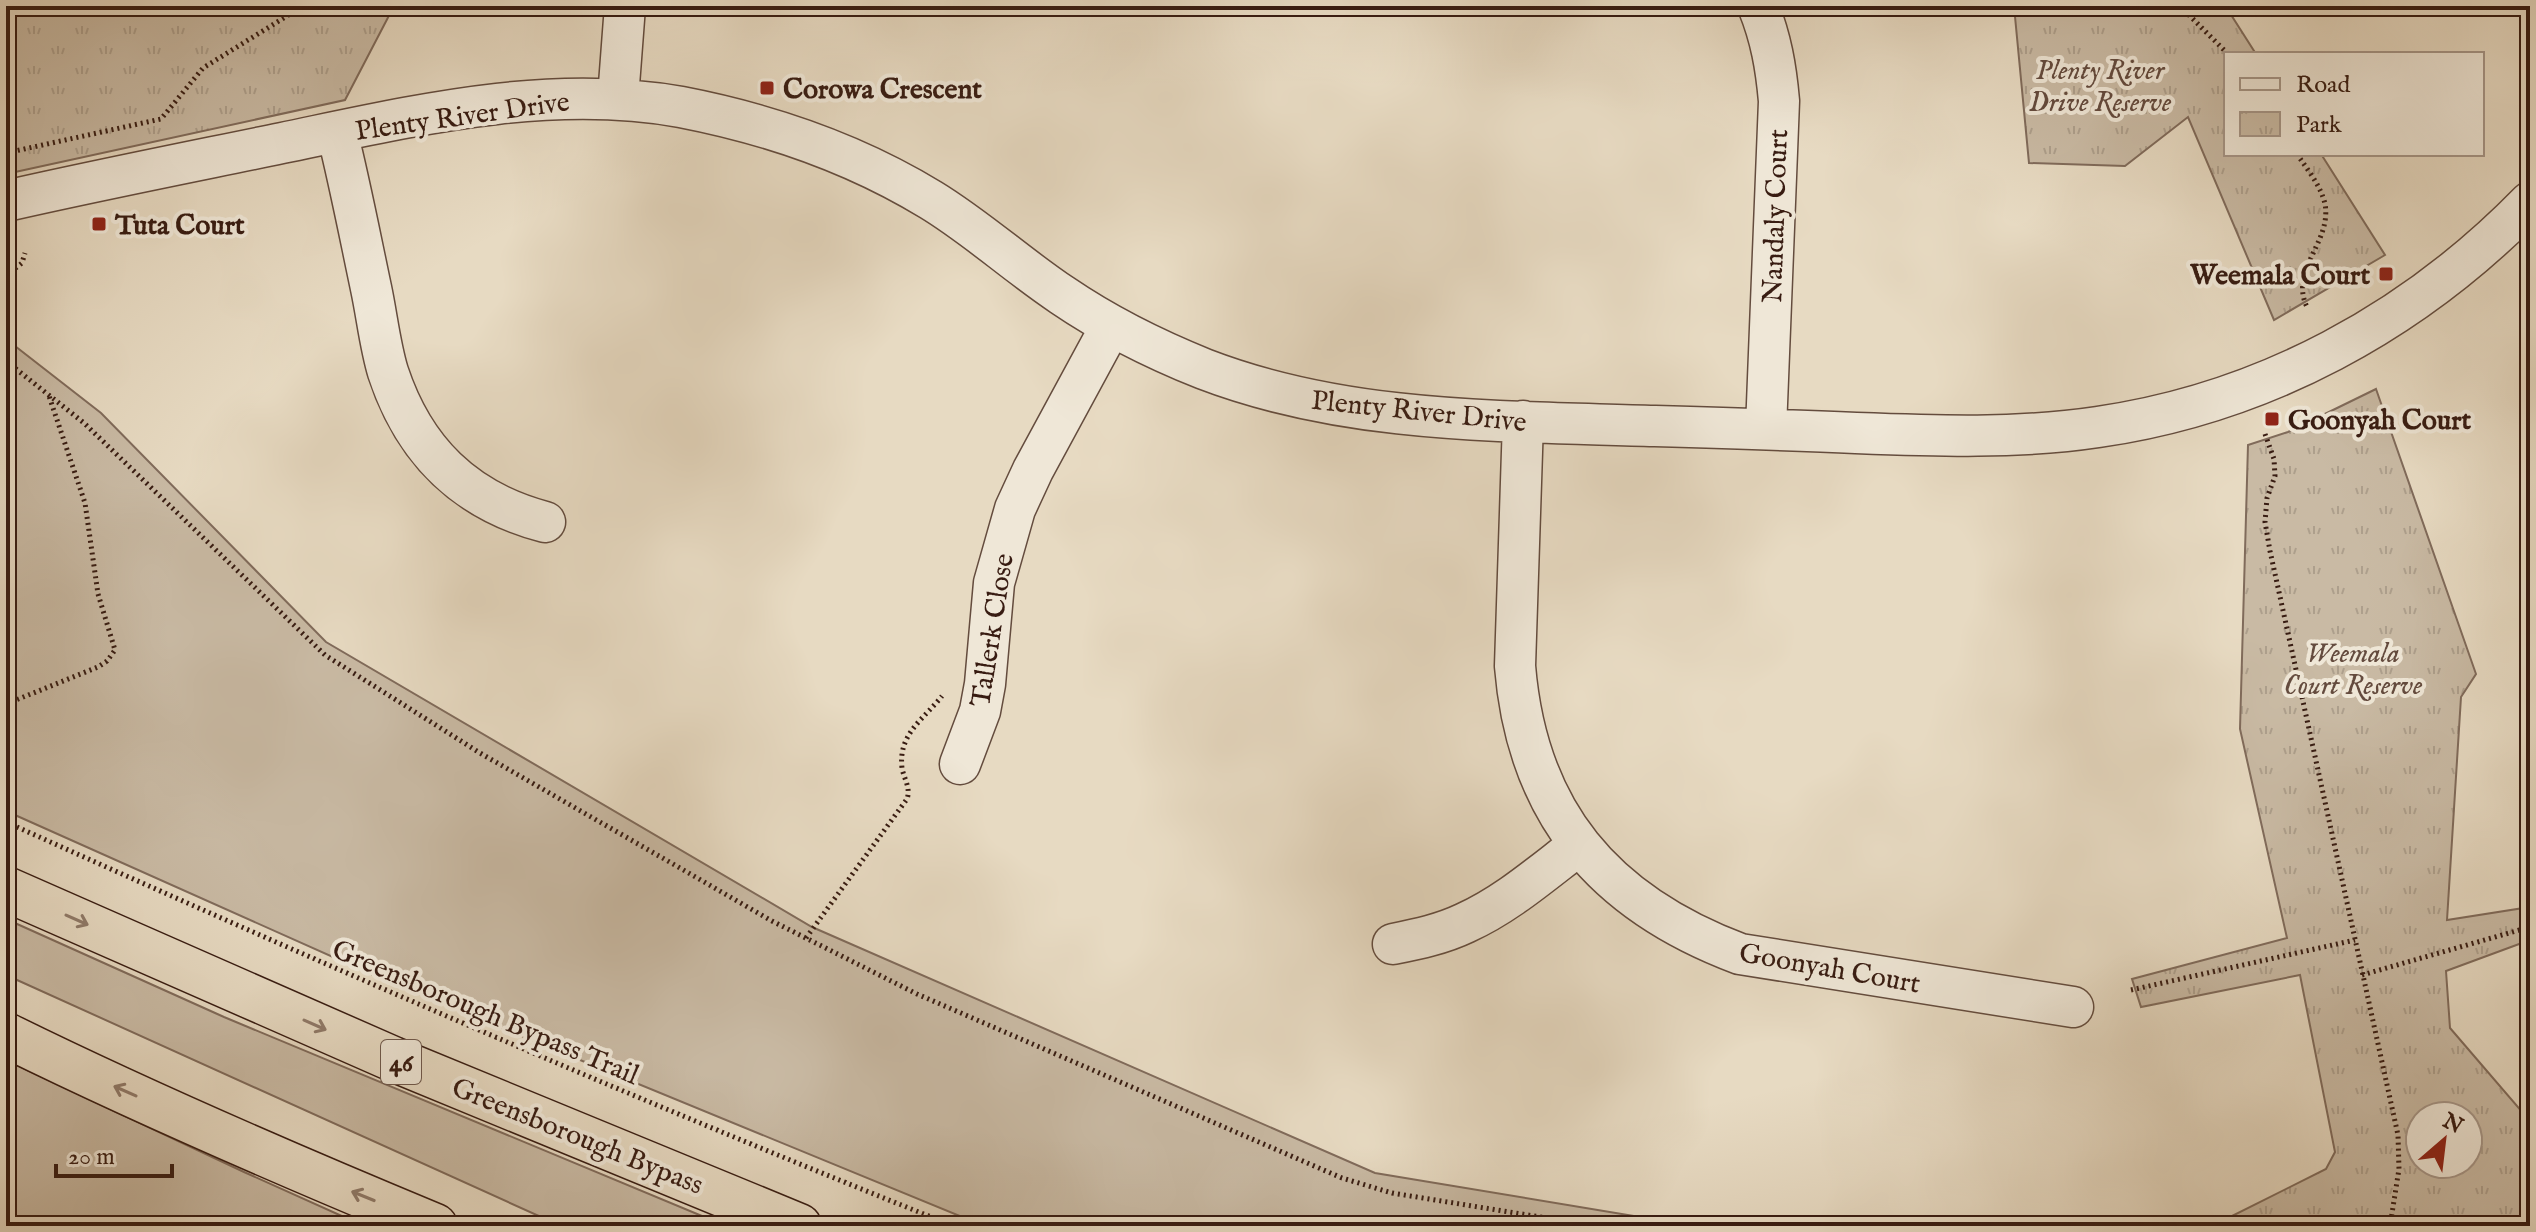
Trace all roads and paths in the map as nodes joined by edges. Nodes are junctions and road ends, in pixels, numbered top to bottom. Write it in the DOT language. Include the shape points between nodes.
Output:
graph roads {
  1 [pos="303,6"];
  2 [pos="625,6"];
  3 [pos="1758,6"];
  4 [pos="2180,6"];
  5 [pos="2226,52"];
  6 [pos="618,98"];
  7 [pos="337,132"];
  8 [pos="6,153"];
  9 [pos="2298,156"];
  10 [pos="16,196"];
  11 [pos="2530,202"];
  12 [pos="25,253"];
  13 [pos="6,276"];
  14 [pos="2307,307"];
  15 [pos="1111,326"];
  16 [pos="6,361"];
  17 [pos="48,394"];
  18 [pos="1523,421"];
  19 [pos="1766,429"];
  20 [pos="2265,434"];
  21 [pos="545,522"];
  22 [pos="947,687"];
  23 [pos="6,704"];
  24 [pos="960,764"];
  25 [pos="6,822"];
  26 [pos="1579,845"];
  27 [pos="6,889"];
  28 [pos="2530,927"];
  29 [pos="806,938"];
  30 [pos="2355,940"];
  31 [pos="1393,944"];
  32 [pos="2362,975"];
  33 [pos="2131,990"];
  34 [pos="2073,1007"];
  35 [pos="6,1035"];
  36 [pos="435,1226"];
  37 [pos="799,1226"];
  38 [pos="954,1226"];
  39 [pos="1596,1226"];
  40 [pos="2390,1226"];
  1 -- 8 [label="path" via="203,68 161,119"];
  2 -- 6 [label="street"];
  3 -- 19 [label="street, Nandaly Court" via="1770,35 1779,101"];
  4 -- 5 [label="path"];
  6 -- 7 [label="street, Plenty River Drive" via="517,101"];
  6 -- 15 [label="street, Plenty River Drive" via="774,129 859,161 932,201"];
  7 -- 10 [label="street, Plenty River Drive"];
  7 -- 21 [label="street" via="388,372 407,415 442,467 469,488 500,507"];
  9 -- 14 [label="path" via="2320,189 2326,217 2301,287"];
  11 -- 19 [label="street, Plenty River Drive" via="2437,286 2390,318 2308,363 2217,399 2112,425 2032,434"];
  12 -- 13 [label="path" via="22,263"];
  15 -- 18 [label="street, Plenty River Drive" via="1205,369 1309,401"];
  15 -- 24 [label="street, Tallerk Close" via="1015,509 994,583 980,711"];
  16 -- 17 [label="path"];
  17 -- 23 [label="path" via="85,503 98,594 115,650 98,667"];
  17 -- 29 [label="path" via="325,655 480,753"];
  18 -- 19 [label="street, Plenty River Drive"];
  18 -- 26 [label="street, Goonyah Court" via="1518,701 1535,766"];
  20 -- 30 [label="path" via="2275,476 2265,522 2270,551"];
  22 -- 29 [label="path" via="902,746 907,799"];
  25 -- 38 [label="path, Greensborough Bypass Trail" via="445,1016"];
  26 -- 31 [label="street" via="1504,902 1465,923"];
  26 -- 34 [label="street, Goonyah Court" via="1642,905 1740,954"];
  27 -- 37 [label="highway, Greensborough Bypass / 46, one-way" via="393,1059"];
  28 -- 32 [label="path"];
  29 -- 39 [label="path" via="917,994 1342,1178 1392,1193"];
  30 -- 32 [label="path"];
  30 -- 33 [label="path"];
  32 -- 40 [label="path" via="2398,1135"];
  36 -- 35 [label="highway, one-way"];
}
